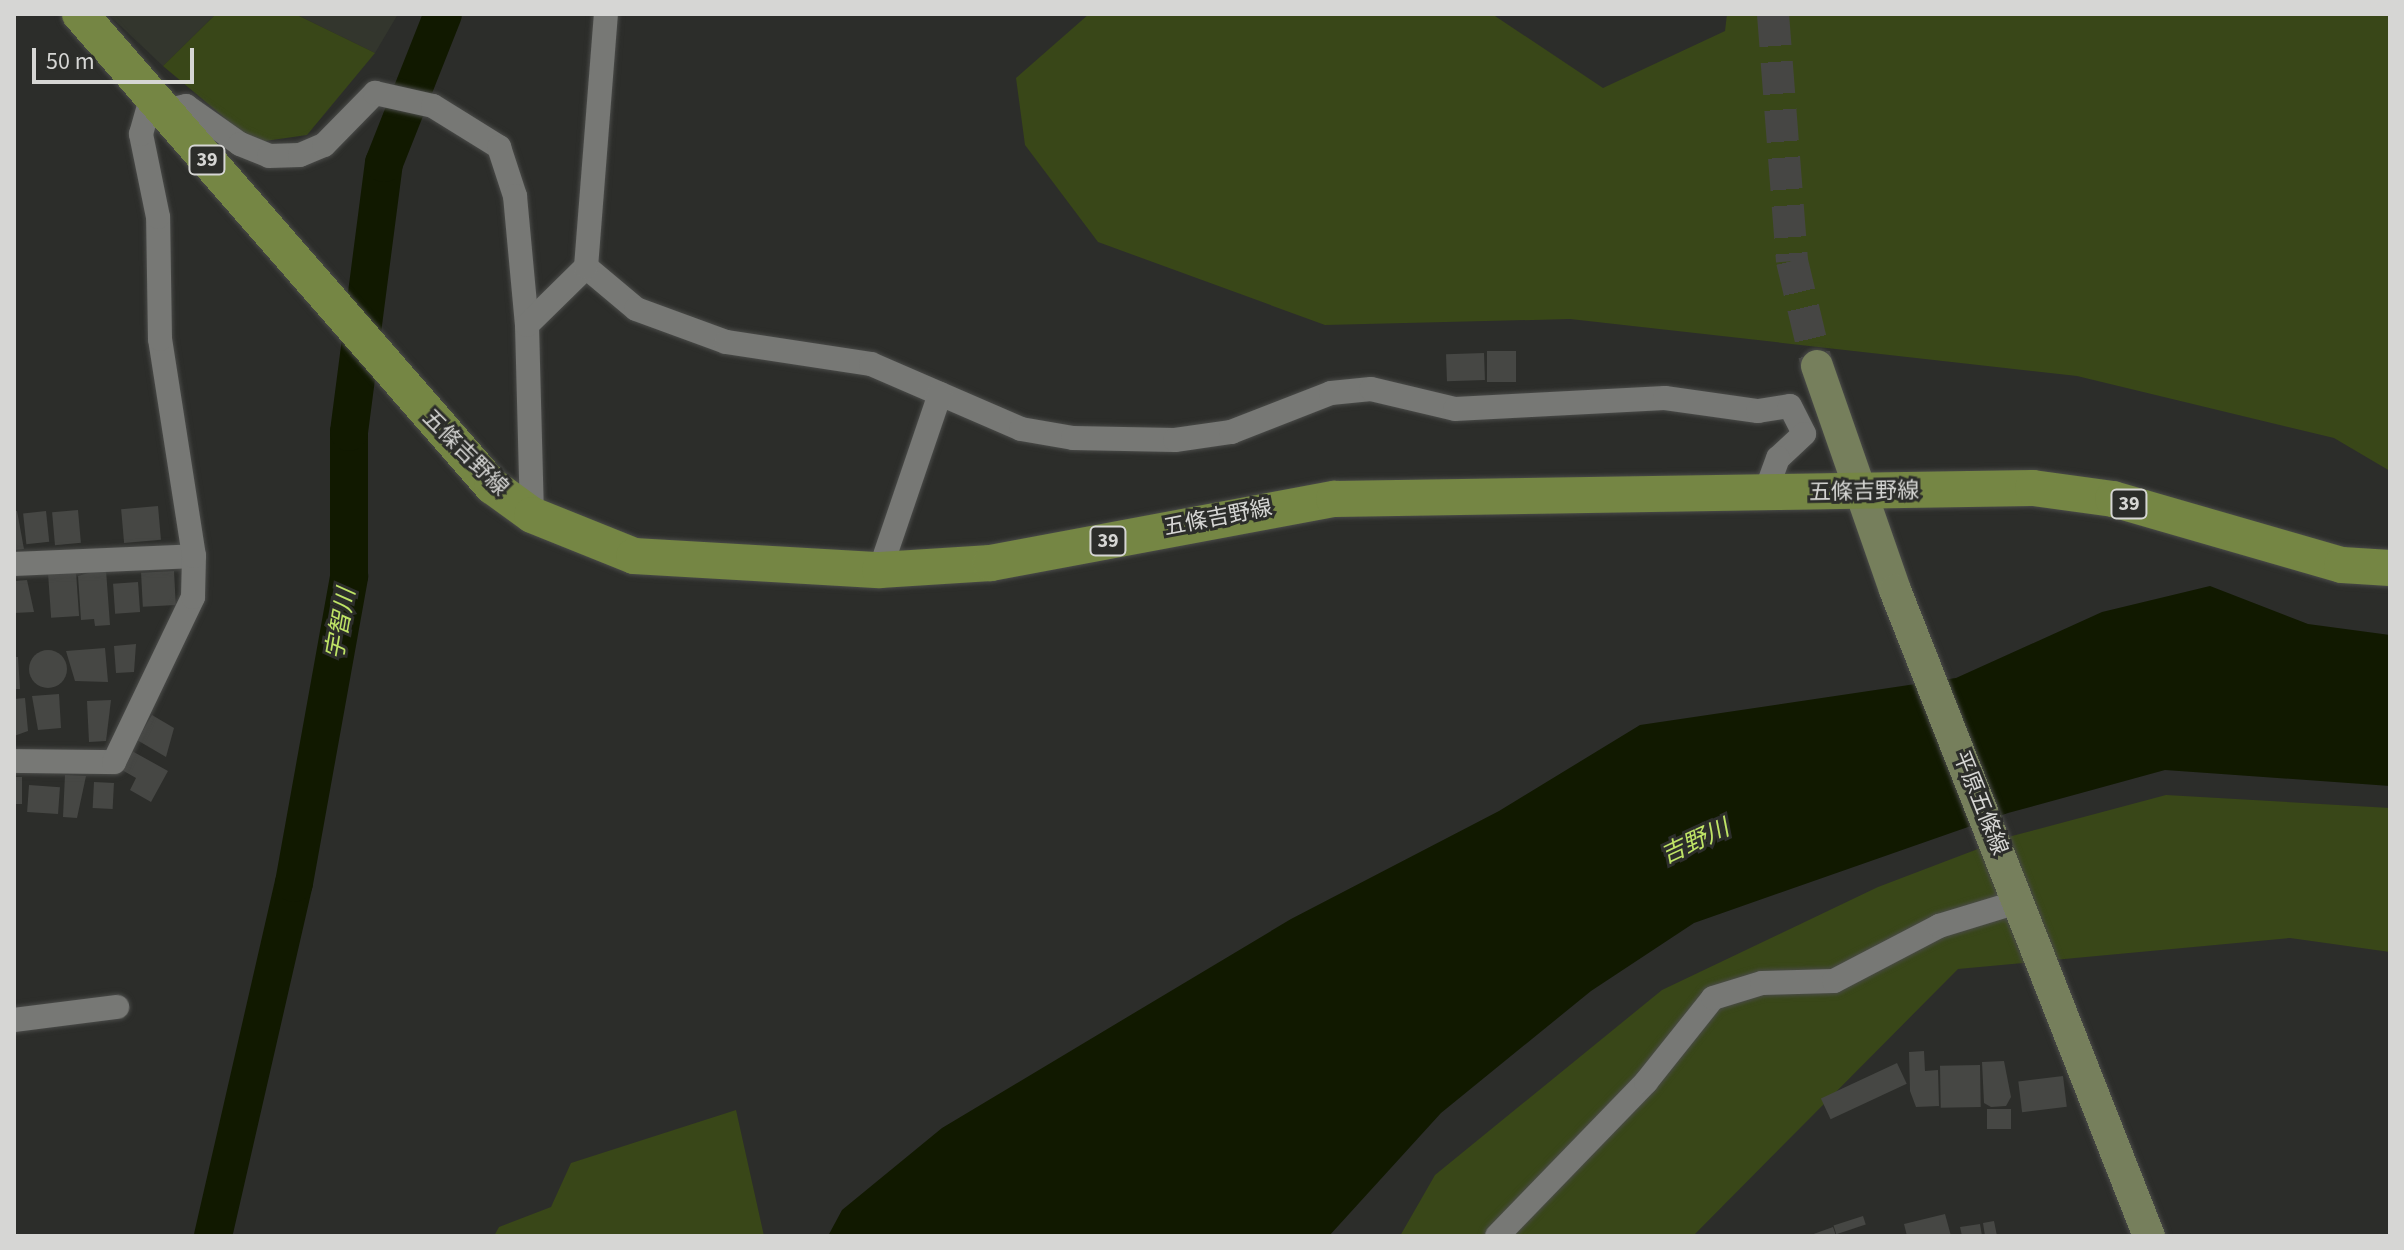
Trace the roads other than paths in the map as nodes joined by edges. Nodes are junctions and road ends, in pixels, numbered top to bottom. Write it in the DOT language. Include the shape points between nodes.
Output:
graph roads {
  1 [pos="80,14"];
  2 [pos="606,14"];
  3 [pos="159,103"];
  4 [pos="586,267"];
  5 [pos="527,325"];
  6 [pos="1817,366"];
  7 [pos="940,394"];
  8 [pos="1861,492"];
  9 [pos="1765,494"];
  10 [pos="532,515"];
  11 [pos="194,556"];
  12 [pos="14,564"];
  13 [pos="2390,568"];
  14 [pos="880,570"];
  15 [pos="14,761"];
  16 [pos="2021,901"];
  17 [pos="117,1007"];
  18 [pos="14,1020"];
  19 [pos="1497,1236"];
  20 [pos="2149,1236"];
  1 -- 3 [label="main road, 五條吉野線 / 39"];
  2 -- 4 [label="street"];
  3 -- 5 [label="street" via="186,106 240,144 269,156 300,155 324,145 375,93 433,106 499,147 515,196"];
  3 -- 10 [label="main road, 五條吉野線 / 39" via="410,396 492,486"];
  3 -- 11 [label="street" via="141,134 158,217 160,339"];
  4 -- 5 [label="street"];
  4 -- 7 [label="street" via="636,309 726,342 871,364"];
  5 -- 10 [label="street"];
  6 -- 8 [label="main road, 平原五條線"];
  7 -- 9 [label="street" via="1021,429 1175,440 1231,432 1331,393 1371,389 1455,409 1665,398 1758,411 1790,406 1804,434 1778,458"];
  7 -- 14 [label="street"];
  8 -- 9 [label="main road, 五條吉野線 / 39"];
  8 -- 13 [label="main road, 五條吉野線 / 39" via="2033,488 2113,499 2342,565"];
  8 -- 16 [label="main road, 平原五條線" via="1895,590"];
  9 -- 14 [label="main road, 五條吉野線 / 39" via="1334,499 991,563"];
  10 -- 14 [label="main road, 五條吉野線 / 39" via="634,556"];
  11 -- 12 [label="street"];
  11 -- 15 [label="street" via="187,618 114,762"];
  16 -- 19 [label="street" via="1939,926 1834,981 1762,983 1713,998 1646,1082"];
  16 -- 20 [label="main road, 平原五條線"];
  17 -- 18 [label="street"];
}
